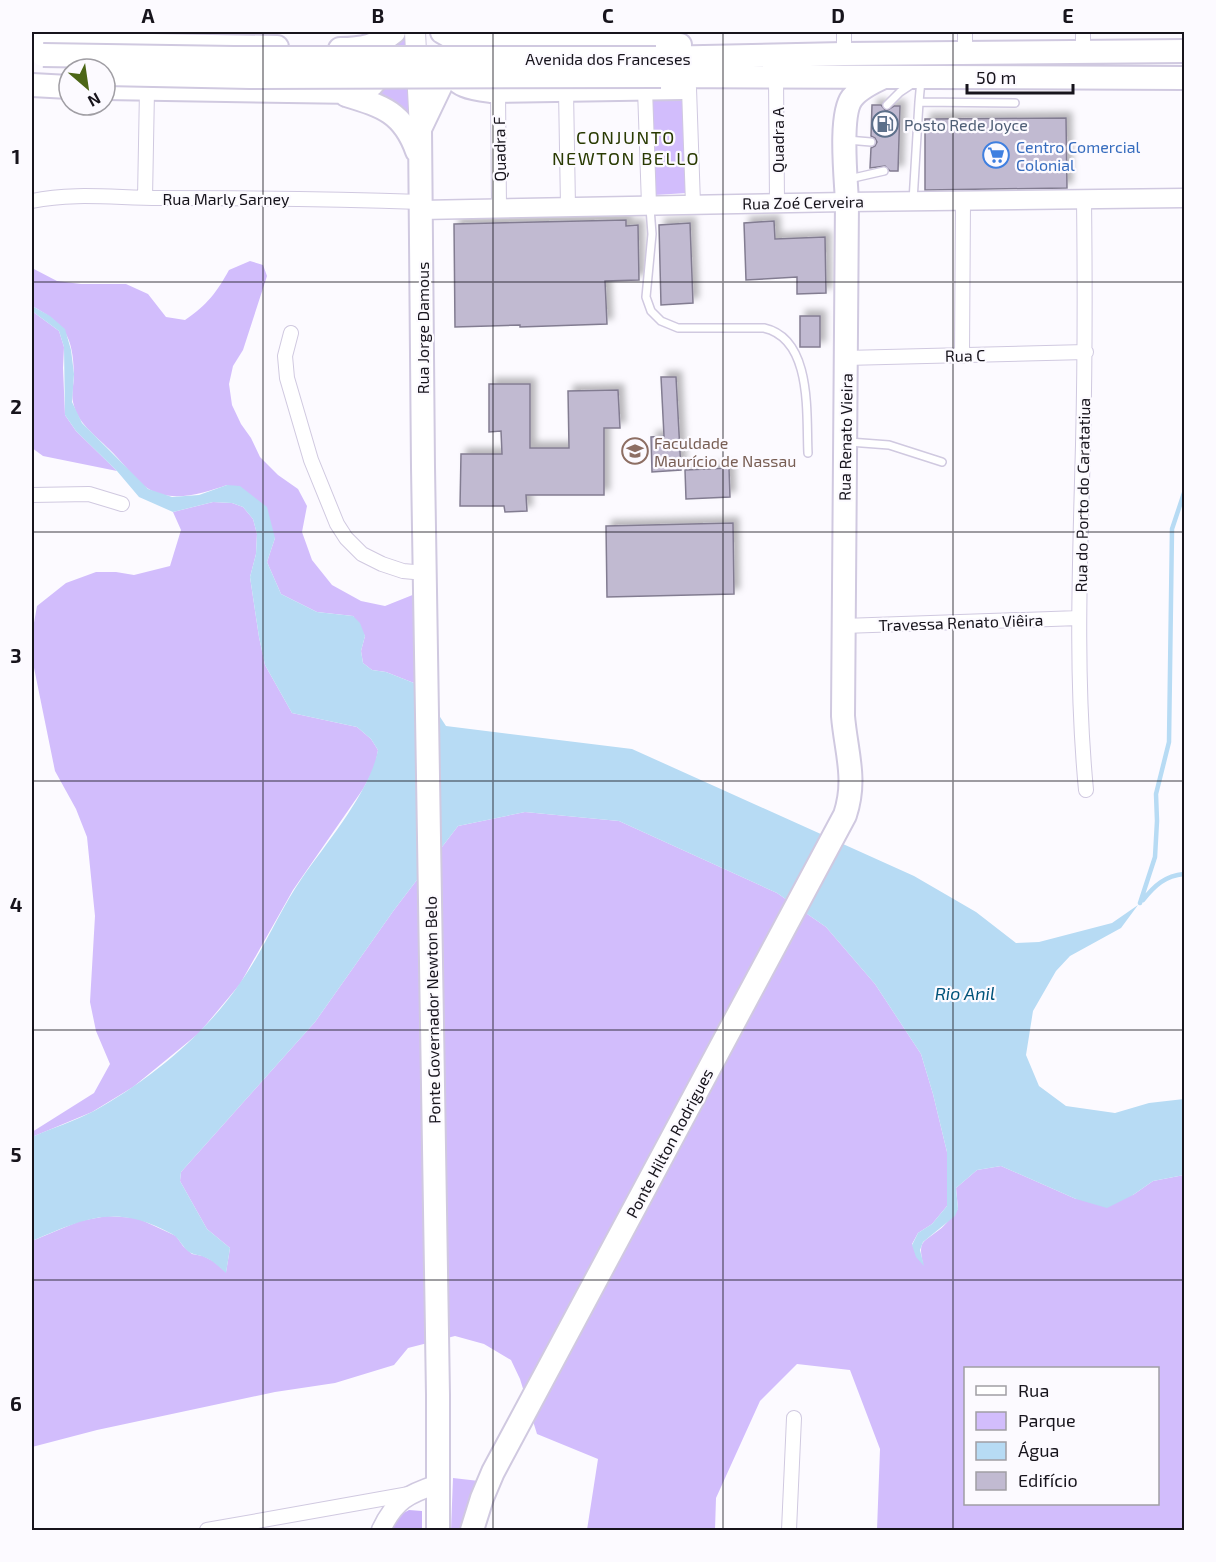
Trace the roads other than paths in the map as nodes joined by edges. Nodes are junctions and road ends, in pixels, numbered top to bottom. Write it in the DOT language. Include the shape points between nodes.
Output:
graph roads {
  1 [pos="394,32"];
  2 [pos="415,32"];
  3 [pos="442,32"];
  4 [pos="215,39"];
  5 [pos="965,42"];
  6 [pos="1083,42"];
  7 [pos="844,43"];
  8 [pos="484,44"];
  9 [pos="358,49"];
  10 [pos="1185,51"];
  11 [pos="453,60"];
  12 [pos="654,60"];
  13 [pos="36,64"];
  14 [pos="57,70"];
  15 [pos="117,74"];
  16 [pos="776,77"];
  17 [pos="884,77"];
  18 [pos="922,77"];
  19 [pos="1185,78"];
  20 [pos="57,79"];
  21 [pos="689,88"];
  22 [pos="117,89"];
  23 [pos="147,90"];
  24 [pos="566,90"];
  25 [pos="498,91"];
  26 [pos="336,92"];
  27 [pos="919,102"];
  28 [pos="1015,103"];
  29 [pos="887,105"];
  30 [pos="420,129"];
  31 [pos="845,140"];
  32 [pos="871,142"];
  33 [pos="420,160"];
  34 [pos="884,171"];
  35 [pos="846,190"];
  36 [pos="145,198"];
  37 [pos="1084,199"];
  38 [pos="32,201"];
  39 [pos="913,201"];
  40 [pos="963,201"];
  41 [pos="1184,201"];
  42 [pos="777,203"];
  43 [pos="693,204"];
  44 [pos="650,205"];
  45 [pos="421,206"];
  46 [pos="567,207"];
  47 [pos="499,208"];
  48 [pos="291,333"];
  49 [pos="1086,352"];
  50 [pos="962,356"];
  51 [pos="845,358"];
  52 [pos="845,442"];
  53 [pos="808,453"];
  54 [pos="942,462"];
  55 [pos="32,495"];
  56 [pos="122,504"];
  57 [pos="425,573"];
  58 [pos="1079,618"];
  59 [pos="426,624"];
  60 [pos="843,626"];
  61 [pos="1086,790"];
  62 [pos="845,815"];
  63 [pos="794,1418"];
  64 [pos="438,1484"];
  65 [pos="409,1494"];
  66 [pos="224,1529"];
  67 [pos="207,1530"];
  68 [pos="381,1530"];
  69 [pos="438,1530"];
  70 [pos="472,1530"];
  71 [pos="789,1530"];
  1 -- 9 [label="main road" via="380,42"];
  2 -- 30 [label="main road, Rua Jorge Damous"];
  3 -- 8 [label="main road" via="462,42"];
  4 -- 9 [label="main road"];
  4 -- 13 [label="main road"];
  5 -- 6 [label="main road, Avenida dos Franceses"];
  5 -- 7 [label="main road, Avenida dos Franceses"];
  6 -- 10 [label="main road, Avenida dos Franceses"];
  7 -- 12 [label="main road, Avenida dos Franceses"];
  8 -- 11 [label="main road" via="468,48"];
  8 -- 12 [label="main road"];
  9 -- 26 [label="main road" via="375,60 375,82 364,90"];
  11 -- 25 [label="main road" via="451,70 459,82"];
  11 -- 30 [label="main road"];
  12 -- 13 [label="main road, Avenida dos Franceses, bridge" via="234,58"];
  12 -- 15 [label="main road, Avenida dos Franceses, bridge" via="250,77"];
  12 -- 16 [label="main road, Avenida dos Franceses"];
  12 -- 21 [label="main road"];
  12 -- 24 [label="main road"];
  12 -- 44 [label="street"];
  13 -- 14 [label="main road"];
  13 -- 20 [label="main road"];
  16 -- 17 [label="main road, Avenida dos Franceses"];
  16 -- 21 [label="main road"];
  16 -- 42 [label="street, Quadra A"];
  17 -- 18 [label="main road, Avenida dos Franceses"];
  17 -- 31 [label="main road, Rua Renato Vieira" via="851,99 846,109"];
  18 -- 19 [label="main road, Avenida dos Franceses"];
  18 -- 27 [label="lane"];
  18 -- 29 [label="lane"];
  21 -- 43 [label="street"];
  22 -- 23 [label="main road"];
  23 -- 26 [label="main road"];
  23 -- 36 [label="street"];
  24 -- 25 [label="main road"];
  24 -- 46 [label="street"];
  25 -- 47 [label="street, Quadra F"];
  26 -- 33 [label="main road" via="372,103 395,116 409,133"];
  27 -- 28 [label="lane"];
  27 -- 39 [label="lane"];
  30 -- 33 [label="main road, Rua Jorge Damous"];
  31 -- 32 [label="lane"];
  31 -- 35 [label="main road, Rua Renato Vieira"];
  33 -- 45 [label="main road, Rua Jorge Damous"];
  34 -- 35 [label="lane"];
  35 -- 39 [label="street, Rua Zoé Cerveira"];
  35 -- 42 [label="street, Rua Zoé Cerveira"];
  35 -- 51 [label="main road, Rua Renato Vieira"];
  36 -- 38 [label="street, Rua Marly Sarney" via="80,195"];
  36 -- 45 [label="street, Rua Marly Sarney" via="312,198"];
  37 -- 40 [label="street, Rua Zoé Cerveira"];
  37 -- 41 [label="street, Rua Zoé Cerveira"];
  37 -- 49 [label="street, Rua do Porto do Caratatiua"];
  39 -- 40 [label="street, Rua Zoé Cerveira"];
  40 -- 50 [label="street"];
  42 -- 43 [label="street, Rua Zoé Cerveira"];
  43 -- 44 [label="street, Rua Zoé Cerveira"];
  44 -- 46 [label="street, Rua Zoé Cerveira"];
  44 -- 53 [label="lane" via="652,234 646,297 651,310 661,321 678,328 764,328 782,336 803,374"];
  45 -- 47 [label="street, Rua Zoé Cerveira"];
  45 -- 57 [label="main road, Rua Jorge Damous"];
  46 -- 47 [label="street, Rua Zoé Cerveira"];
  48 -- 57 [label="street" via="285,356 287,378 311,460 338,524 362,554 403,571"];
  49 -- 50 [label="street, Rua C"];
  49 -- 58 [label="street, Rua do Porto do Caratatiua"];
  50 -- 51 [label="street, Rua C"];
  51 -- 52 [label="main road, Rua Renato Vieira"];
  52 -- 54 [label="lane" via="889,445"];
  52 -- 60 [label="main road, Rua Renato Vieira"];
  55 -- 56 [label="street" via="89,494"];
  57 -- 59 [label="main road, Rua Jorge Damous"];
  58 -- 60 [label="street, Travessa Renato Viêira"];
  58 -- 61 [label="street, Rua do Porto do Caratatiua"];
  59 -- 64 [label="main road, Ponte Governador Newton Belo"];
  60 -- 62 [label="main road, Rua Renato Vieira" via="843,716 852,776"];
  62 -- 70 [label="main road, Ponte Hilton Rodrigues" via="493,1472"];
  63 -- 71 [label="street"];
  64 -- 65 [label="street"];
  64 -- 69 [label="main road, Ponte Governador Newton Belo"];
  65 -- 66 [label="street"];
  65 -- 68 [label="street"];
  66 -- 67 [label="street"];
}
